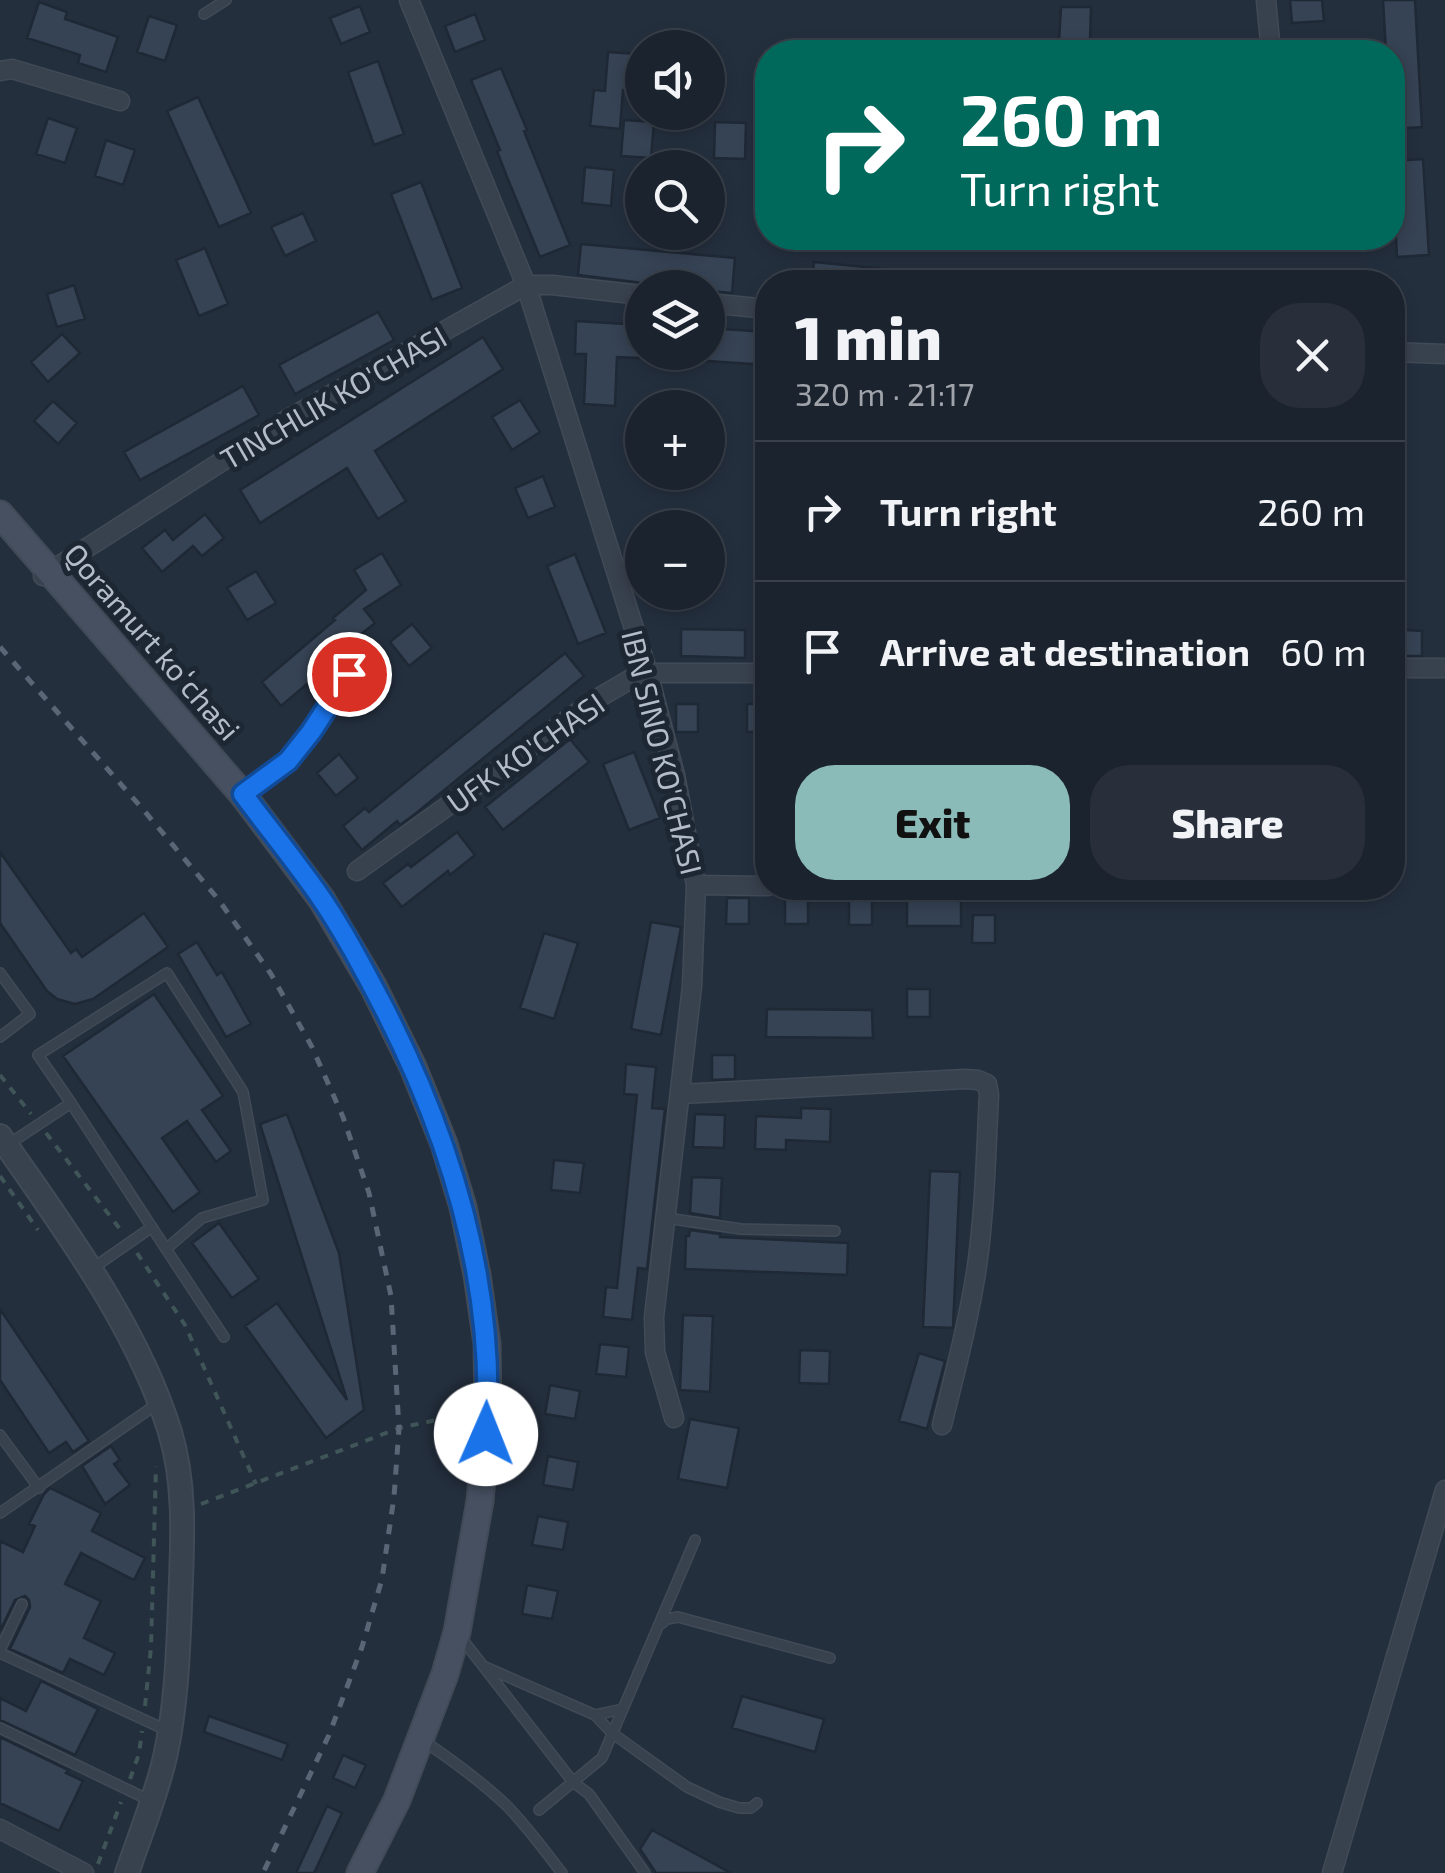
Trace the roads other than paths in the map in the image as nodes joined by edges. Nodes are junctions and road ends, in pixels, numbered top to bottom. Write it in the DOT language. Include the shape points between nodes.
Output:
graph roads {
  1 [pos="226,0"];
  2 [pos="410,0"];
  3 [pos="1266,0"];
  4 [pos="204,14"];
  5 [pos="1271,40"];
  6 [pos="0,72"];
  7 [pos="120,101"];
  8 [pos="526,285"];
  9 [pos="625,293"];
  10 [pos="725,304"];
  11 [pos="755,308"];
  12 [pos="1405,352"];
  13 [pos="1445,354"];
  14 [pos="0,514"];
  15 [pos="0,526"];
  16 [pos="46,574"];
  17 [pos="1405,668"];
  18 [pos="1445,668"];
  19 [pos="755,672"];
  20 [pos="349,674"];
  21 [pos="648,674"];
  22 [pos="243,794"];
  23 [pos="357,871"];
  24 [pos="696,885"];
  25 [pos="755,886"];
  26 [pos="0,973"];
  27 [pos="0,1038"];
  28 [pos="681,1094"];
  29 [pos="71,1103"];
  30 [pos="3,1140"];
  31 [pos="666,1218"];
  32 [pos="152,1227"];
  33 [pos="835,1231"];
  34 [pos="166,1249"];
  35 [pos="91,1270"];
  36 [pos="224,1337"];
  37 [pos="159,1403"];
  38 [pos="674,1418"];
  39 [pos="942,1426"];
  40 [pos="0,1434"];
  41 [pos="39,1488"];
  42 [pos="1445,1490"];
  43 [pos="0,1513"];
  44 [pos="695,1540"];
  45 [pos="22,1604"];
  46 [pos="658,1625"];
  47 [pos="458,1632"];
  48 [pos="0,1652"];
  49 [pos="830,1658"];
  50 [pos="483,1666"];
  51 [pos="622,1710"];
  52 [pos="595,1715"];
  53 [pos="0,1728"];
  54 [pos="169,1731"];
  55 [pos="612,1734"];
  56 [pos="421,1739"];
  57 [pos="573,1782"];
  58 [pos="151,1801"];
  59 [pos="757,1803"];
  60 [pos="539,1810"];
  61 [pos="0,1829"];
  62 [pos="84,1873"];
  63 [pos="127,1873"];
  64 [pos="348,1873"];
  65 [pos="360,1873"];
  66 [pos="562,1873"];
  67 [pos="644,1873"];
  68 [pos="1332,1873"];
  1 -- 4 [label="lane"];
  2 -- 8 [label="street, IBN SINO KO'CHASI"];
  3 -- 5 [label="street"];
  6 -- 7 [label="street" via="12,69"];
  8 -- 9 [label="street"];
  8 -- 16 [label="street, TINCHLIK KO'CHASI" via="288,419"];
  8 -- 21 [label="street, IBN SINO KO'CHASI"];
  10 -- 11 [label="street"];
  12 -- 13 [label="street"];
  14 -- 16 [label="main road, Qoramurt koʻchasi"];
  15 -- 16 [label="main road, Qoramurt koʻchasi"];
  16 -- 22 [label="main road, Qoramurt koʻchasi"];
  16 -- 64 [label="main road, Qoramurt koʻchasi" via="238,803 315,907 420,1105 455,1208 478,1342 471,1503 449,1628 393,1779"];
  17 -- 18 [label="street"];
  19 -- 21 [label="street, UFK KO'CHASI"];
  20 -- 22 [label="lane" via="288,761"];
  21 -- 23 [label="street, UFK KO'CHASI" via="594,700"];
  21 -- 24 [label="street, IBN SINO KO'CHASI"];
  22 -- 47 [label="main road, Qoramurt koʻchasi" via="322,900 372,986 430,1105 464,1207 487,1344 488,1411"];
  24 -- 25 [label="street"];
  24 -- 28 [label="street, IBN SINO KO'CHASI"];
  26 -- 27 [label="lane" via="30,1014"];
  28 -- 31 [label="street, IBN SINO KO'CHASI"];
  28 -- 39 [label="street" via="986,1084 977,1264"];
  29 -- 30 [label="lane"];
  29 -- 32 [label="lane"];
  29 -- 34 [label="lane" via="38,1055 167,973 243,1092 262,1200 202,1218"];
  30 -- 35 [label="street"];
  31 -- 33 [label="lane" via="742,1229"];
  31 -- 38 [label="street, IBN SINO KO'CHASI" via="655,1352"];
  32 -- 34 [label="lane"];
  32 -- 35 [label="lane"];
  34 -- 36 [label="lane"];
  35 -- 37 [label="street"];
  37 -- 41 [label="lane"];
  37 -- 54 [label="street" via="182,1511"];
  40 -- 41 [label="lane"];
  41 -- 43 [label="lane"];
  42 -- 68 [label="street"];
  44 -- 46 [label="lane"];
  45 -- 48 [label="lane"];
  46 -- 49 [label="lane" via="678,1617"];
  46 -- 51 [label="lane"];
  47 -- 50 [label="lane"];
  47 -- 56 [label="main road, Qoramurt koʻchasi"];
  48 -- 54 [label="lane"];
  50 -- 52 [label="lane"];
  50 -- 57 [label="lane"];
  51 -- 52 [label="lane"];
  51 -- 55 [label="lane"];
  52 -- 55 [label="lane"];
  53 -- 58 [label="lane"];
  54 -- 58 [label="street"];
  55 -- 57 [label="lane" via="602,1758"];
  55 -- 59 [label="lane" via="688,1787 739,1808"];
  56 -- 65 [label="main road, Qoramurt koʻchasi"];
  56 -- 66 [label="lane" via="506,1804"];
  57 -- 60 [label="lane"];
  57 -- 67 [label="lane"];
  58 -- 63 [label="street"];
  61 -- 62 [label="street"];
}
